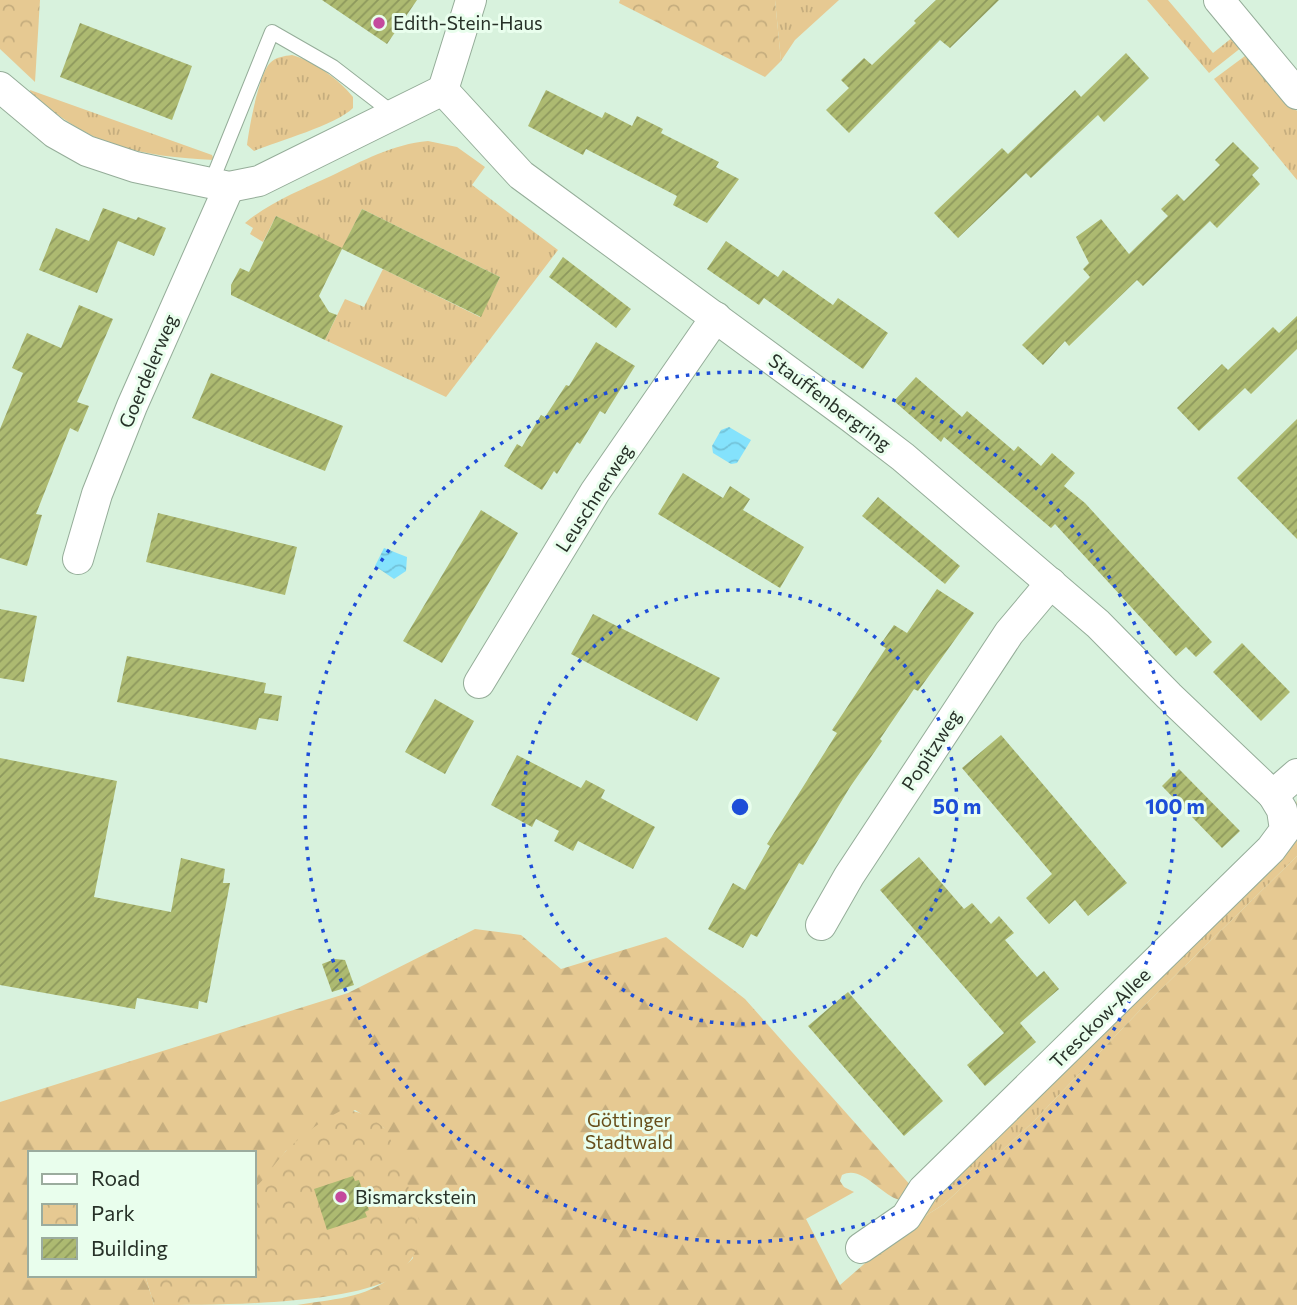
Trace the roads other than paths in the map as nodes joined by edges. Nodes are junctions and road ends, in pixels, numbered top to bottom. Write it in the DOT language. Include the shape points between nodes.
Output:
graph roads {
  1 [pos="471,0"];
  2 [pos="1219,0"];
  3 [pos="443,90"];
  4 [pos="1297,94"];
  5 [pos="2,97"];
  6 [pos="395,115"];
  7 [pos="220,185"];
  8 [pos="716,317"];
  9 [pos="78,559"];
  10 [pos="1051,583"];
  11 [pos="479,683"];
  12 [pos="1297,774"];
  13 [pos="1273,795"];
  14 [pos="821,925"];
  15 [pos="861,1248"];
  1 -- 3 [label="street"];
  2 -- 4 [label="street"];
  3 -- 6 [label="street"];
  3 -- 8 [label="street, Stauffenbergring" via="521,175"];
  5 -- 7 [label="street" via="87,151 135,167"];
  6 -- 7 [label="street" via="259,181"];
  6 -- 7 [label="lane, Goerdelerweg" via="333,67 272,32"];
  7 -- 9 [label="street, Goerdelerweg" via="97,494"];
  8 -- 10 [label="street, Stauffenbergring" via="903,457"];
  8 -- 11 [label="street, Leuschnerweg" via="595,492"];
  10 -- 13 [label="street, Stauffenbergring"];
  10 -- 14 [label="street, Popitzweg" via="1002,644"];
  12 -- 13 [label="street"];
  13 -- 15 [label="street, Tresckow-Allee" via="1286,830 1271,849 923,1191 905,1217"];
}
